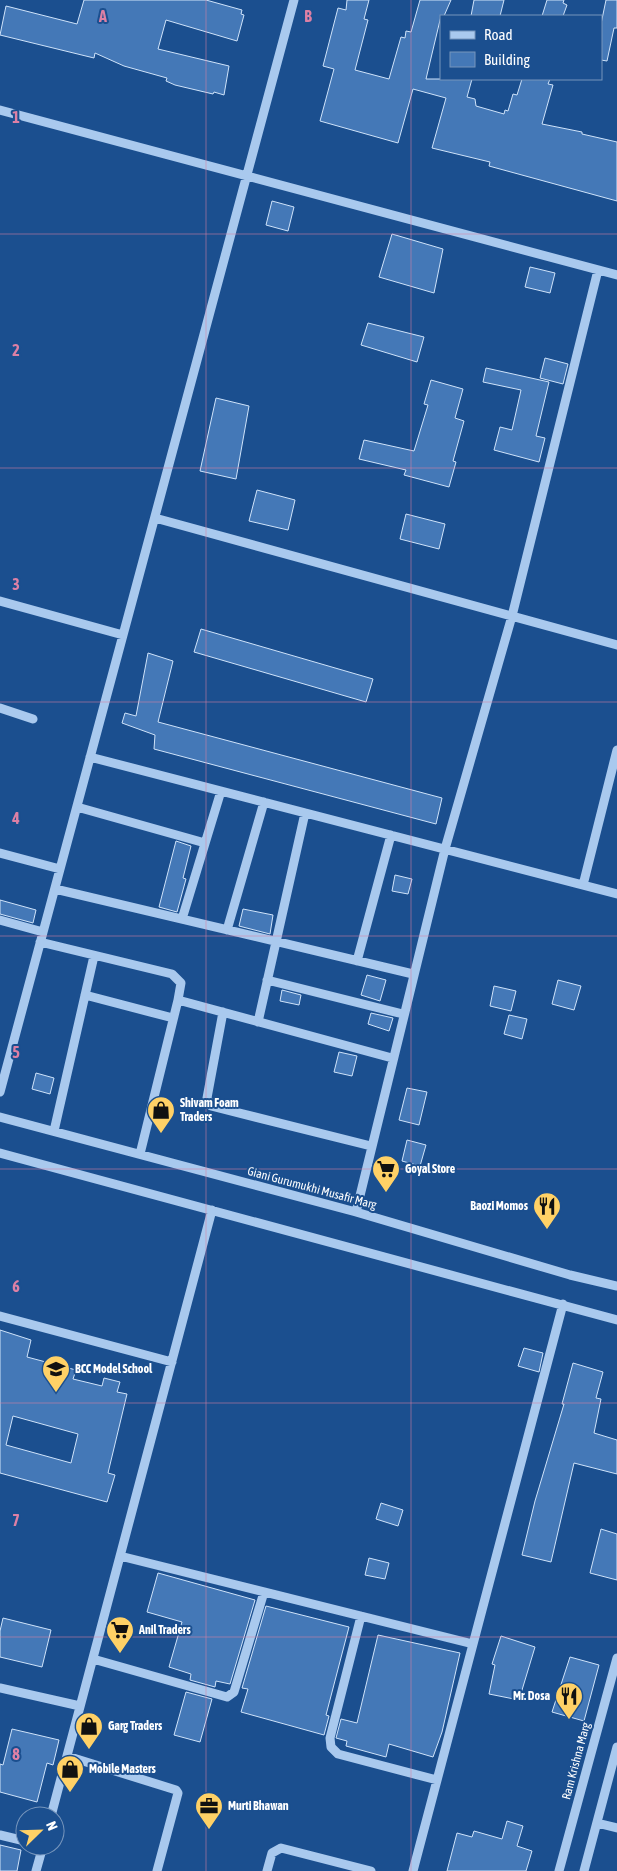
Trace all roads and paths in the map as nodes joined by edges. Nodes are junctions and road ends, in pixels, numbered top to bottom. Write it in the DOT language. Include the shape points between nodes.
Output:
graph roads {
  1 [pos="294,0"];
  2 [pos="0,110"];
  3 [pos="247,176"];
  4 [pos="598,270"];
  5 [pos="617,275"];
  6 [pos="154,518"];
  7 [pos="0,601"];
  8 [pos="512,616"];
  9 [pos="123,635"];
  10 [pos="617,645"];
  11 [pos="0,708"];
  12 [pos="33,719"];
  13 [pos="617,750"];
  14 [pos="90,757"];
  15 [pos="221,791"];
  16 [pos="264,802"];
  17 [pos="77,807"];
  18 [pos="304,813"];
  19 [pos="391,835"];
  20 [pos="206,843"];
  21 [pos="445,849"];
  22 [pos="0,853"];
  23 [pos="60,869"];
  24 [pos="583,885"];
  25 [pos="54,889"];
  26 [pos="617,894"];
  27 [pos="182,919"];
  28 [pos="0,920"];
  29 [pos="227,930"];
  30 [pos="43,932"];
  31 [pos="40,942"];
  32 [pos="275,942"];
  33 [pos="94,956"];
  34 [pos="357,961"];
  35 [pos="413,974"];
  36 [pos="267,980"];
  37 [pos="85,995"];
  38 [pos="178,1000"];
  39 [pos="223,1012"];
  40 [pos="403,1014"];
  41 [pos="173,1018"];
  42 [pos="258,1022"];
  43 [pos="392,1058"];
  44 [pos="0,1092"];
  45 [pos="0,1117"];
  46 [pos="54,1131"];
  47 [pos="371,1146"];
  48 [pos="0,1153"];
  49 [pos="140,1154"];
  50 [pos="212,1210"];
  51 [pos="356,1212"];
  52 [pos="617,1286"];
  53 [pos="563,1304"];
  54 [pos="0,1316"];
  55 [pos="617,1320"];
  56 [pos="172,1362"];
  57 [pos="120,1556"];
  58 [pos="264,1592"];
  59 [pos="361,1616"];
  60 [pos="473,1644"];
  61 [pos="617,1658"];
  62 [pos="93,1659"];
  63 [pos="0,1688"];
  64 [pos="80,1706"];
  65 [pos="617,1747"];
  66 [pos="67,1756"];
  67 [pos="437,1780"];
  68 [pos="54,1806"];
  69 [pos="597,1823"];
  70 [pos="617,1828"];
  71 [pos="0,1835"];
  72 [pos="15,1839"];
  73 [pos="40,1856"];
  74 [pos="36,1871"];
  75 [pos="157,1871"];
  76 [pos="267,1871"];
  77 [pos="371,1871"];
  78 [pos="413,1871"];
  79 [pos="559,1871"];
  80 [pos="584,1871"];
  1 -- 3 [label="street"];
  2 -- 3 [label="street"];
  3 -- 4 [label="street"];
  3 -- 6 [label="street"];
  4 -- 5 [label="street"];
  4 -- 8 [label="street"];
  6 -- 8 [label="street"];
  6 -- 9 [label="street"];
  7 -- 9 [label="street"];
  8 -- 10 [label="street"];
  8 -- 21 [label="street"];
  9 -- 14 [label="street"];
  11 -- 12 [label="street"];
  13 -- 24 [label="street"];
  14 -- 15 [label="street"];
  14 -- 17 [label="street"];
  15 -- 16 [label="street"];
  15 -- 20 [label="street"];
  16 -- 18 [label="street"];
  16 -- 29 [label="street"];
  17 -- 20 [label="street"];
  17 -- 23 [label="street"];
  18 -- 19 [label="street"];
  18 -- 32 [label="street"];
  19 -- 21 [label="street"];
  19 -- 34 [label="street"];
  20 -- 27 [label="street"];
  21 -- 24 [label="street"];
  21 -- 35 [label="street"];
  22 -- 23 [label="street"];
  23 -- 25 [label="street"];
  24 -- 26 [label="street"];
  25 -- 27 [label="street"];
  25 -- 30 [label="street"];
  27 -- 29 [label="street"];
  28 -- 30 [label="street"];
  29 -- 32 [label="street"];
  30 -- 31 [label="street"];
  31 -- 33 [label="street"];
  31 -- 44 [label="street"];
  32 -- 34 [label="street"];
  32 -- 36 [label="street"];
  33 -- 37 [label="street"];
  33 -- 38 [label="street" via="172,974 181,983"];
  34 -- 35 [label="street"];
  35 -- 40 [label="street"];
  36 -- 40 [label="street"];
  36 -- 42 [label="street"];
  37 -- 41 [label="street"];
  37 -- 46 [label="street"];
  38 -- 39 [label="street"];
  38 -- 41 [label="street"];
  39 -- 42 [label="street"];
  39 -- 47 [label="street" via="206,1098 212,1106"];
  40 -- 43 [label="street"];
  41 -- 49 [label="street"];
  42 -- 43 [label="street"];
  43 -- 47 [label="street"];
  45 -- 46 [label="street, Giani Gurumukhi Musafir Marg"];
  46 -- 49 [label="street, Giani Gurumukhi Musafir Marg"];
  47 -- 51 [label="street"];
  48 -- 50 [label="street"];
  49 -- 51 [label="street, Giani Gurumukhi Musafir Marg"];
  50 -- 53 [label="street"];
  50 -- 56 [label="street"];
  51 -- 52 [label="street, Giani Gurumukhi Musafir Marg"];
  53 -- 55 [label="street"];
  53 -- 60 [label="street"];
  54 -- 56 [label="street"];
  56 -- 57 [label="street"];
  57 -- 58 [label="street"];
  57 -- 62 [label="street"];
  58 -- 59 [label="street"];
  58 -- 62 [label="street" via="234,1692 228,1697"];
  59 -- 60 [label="street"];
  59 -- 67 [label="street" via="330,1738 331,1747 338,1754"];
  60 -- 67 [label="street"];
  61 -- 79 [label="street, Ram Krishna Marg"];
  62 -- 64 [label="street"];
  63 -- 64 [label="street"];
  64 -- 66 [label="street"];
  65 -- 69 [label="street"];
  66 -- 68 [label="street"];
  66 -- 75 [label="street" via="176,1790 178,1794"];
  67 -- 78 [label="street"];
  69 -- 70 [label="street"];
  69 -- 80 [label="street"];
  71 -- 72 [label="street"];
  73 -- 74 [label="street"];
  76 -- 77 [label="street" via="272,1853 281,1848"];
}
